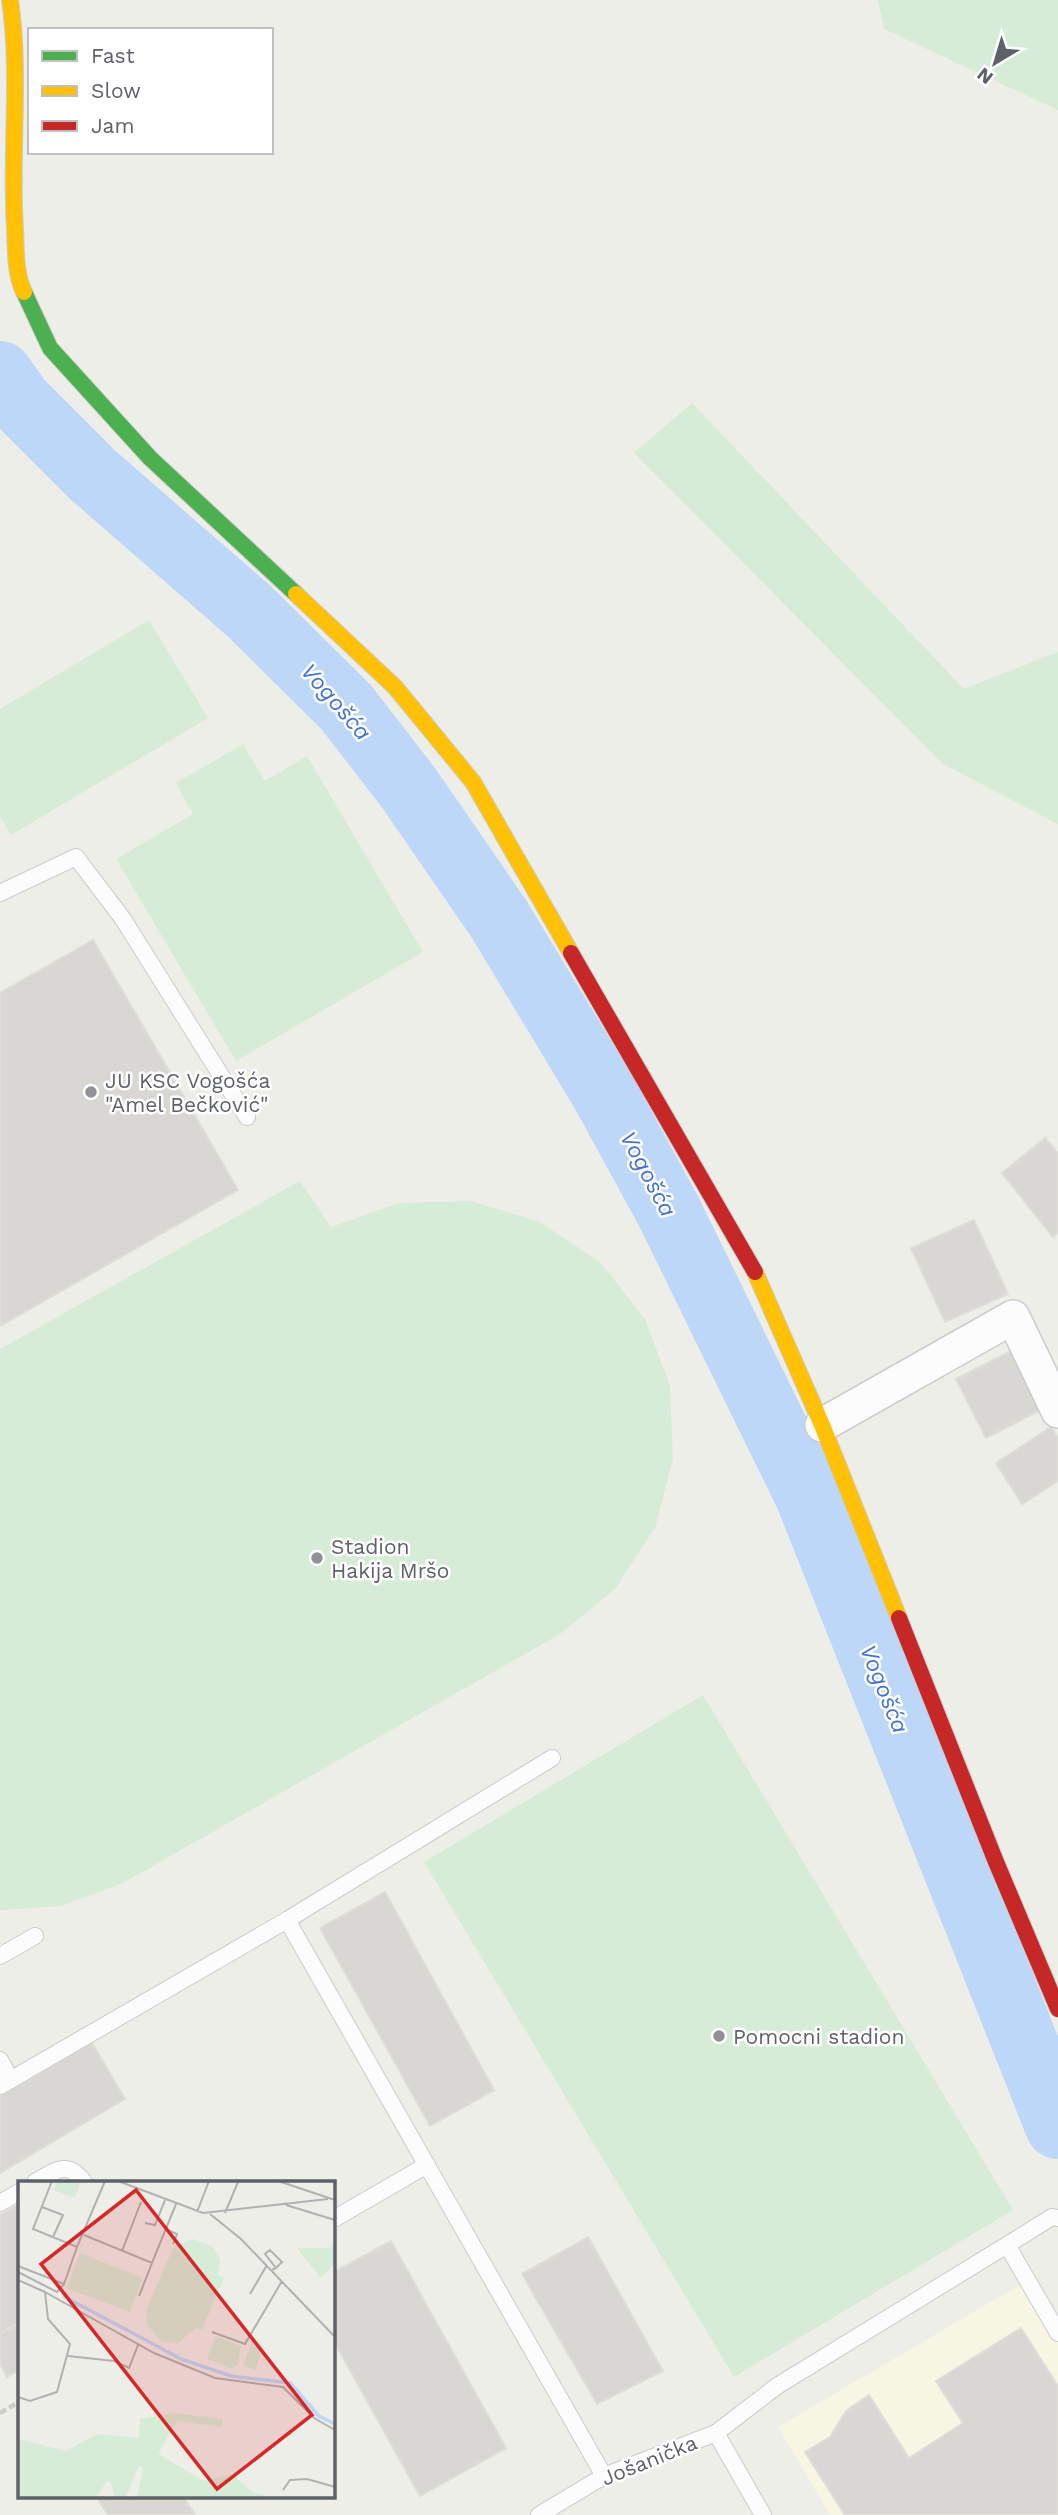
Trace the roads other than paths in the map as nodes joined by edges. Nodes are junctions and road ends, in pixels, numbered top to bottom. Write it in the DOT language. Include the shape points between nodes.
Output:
graph roads {
  1 [pos="10,0"];
  2 [pos="0,893"];
  3 [pos="247,1117"];
  4 [pos="1058,1411"];
  5 [pos="822,1425"];
  6 [pos="552,1758"];
  7 [pos="287,1920"];
  8 [pos="35,1936"];
  9 [pos="0,1956"];
  10 [pos="1058,2009"];
  11 [pos="0,2060"];
  12 [pos="6,2083"];
  13 [pos="427,2165"];
  14 [pos="37,2181"];
  15 [pos="83,2181"];
  16 [pos="18,2193"];
  17 [pos="0,2203"];
  18 [pos="1058,2218"];
  19 [pos="334,2219"];
  20 [pos="1007,2245"];
  21 [pos="1058,2333"];
  22 [pos="716,2433"];
  23 [pos="604,2476"];
  24 [pos="539,2515"];
  25 [pos="764,2515"];
  1 -- 5 [label="street" via="15,34 13,200 18,279 50,348 150,458 395,687 473,782 761,1283"];
  2 -- 3 [label="lane" via="76,857 123,919"];
  4 -- 5 [label="street" via="1013,1317"];
  5 -- 10 [label="street"];
  6 -- 7 [label="lane"];
  7 -- 12 [label="lane"];
  7 -- 13 [label="lane"];
  8 -- 9 [label="lane"];
  11 -- 12 [label="lane"];
  13 -- 19 [label="lane"];
  13 -- 23 [label="lane"];
  14 -- 15 [label="lane" via="61,2168 70,2169"];
  16 -- 17 [label="lane"];
  18 -- 20 [label="lane" via="1052,2217"];
  20 -- 21 [label="lane"];
  20 -- 22 [label="lane" via="777,2386"];
  22 -- 23 [label="lane, Jošanička"];
  22 -- 25 [label="lane, Jošanička"];
  23 -- 24 [label="lane, Jošanička"];
}
